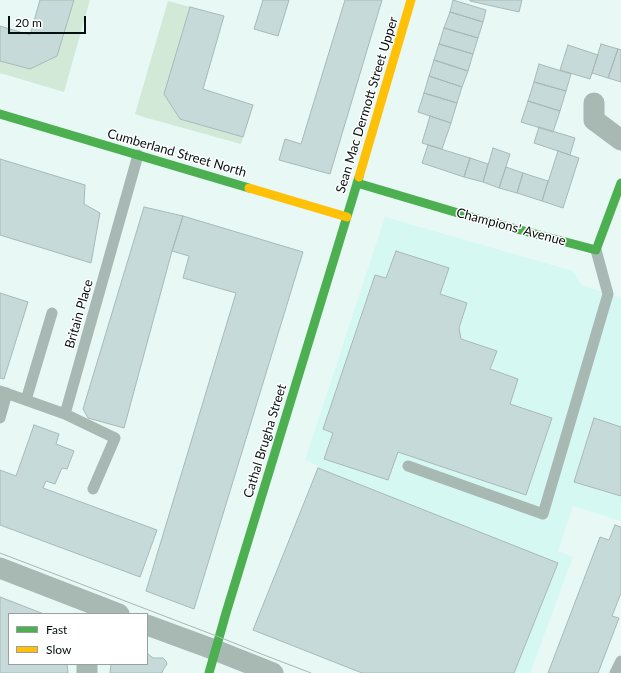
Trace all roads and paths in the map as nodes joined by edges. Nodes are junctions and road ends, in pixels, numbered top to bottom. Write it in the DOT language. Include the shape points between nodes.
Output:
graph roads {
  1 [pos="411,0"];
  2 [pos="594,103"];
  3 [pos="0,114"];
  4 [pos="621,140"];
  5 [pos="138,155"];
  6 [pos="357,183"];
  7 [pos="621,183"];
  8 [pos="347,217"];
  9 [pos="596,250"];
  10 [pos="52,313"];
  11 [pos="4,392"];
  12 [pos="26,400"];
  13 [pos="65,414"];
  14 [pos="0,418"];
  15 [pos="408,466"];
  16 [pos="94,489"];
  17 [pos="0,568"];
  18 [pos="93,610"];
  19 [pos="112,613"];
  20 [pos="148,625"];
  21 [pos="216,650"];
  22 [pos="621,661"];
  23 [pos="209,673"];
  24 [pos="273,673"];
  25 [pos="615,673"];
  1 -- 6 [label="street, Sean Mac Dermott Street Upper"];
  2 -- 4 [label="street" via="594,120"];
  3 -- 5 [label="street, Cumberland Street North"];
  5 -- 8 [label="street, Cumberland Street North"];
  5 -- 13 [label="lane, Britain Place"];
  6 -- 8 [label="street, Sean Mac Dermott Street Upper"];
  6 -- 9 [label="street, Champions' Avenue"];
  7 -- 9 [label="street"];
  8 -- 21 [label="street, Cathal Brugha Street"];
  9 -- 15 [label="lane" via="608,294 543,514"];
  10 -- 12 [label="lane"];
  11 -- 12 [label="lane"];
  11 -- 14 [label="lane"];
  12 -- 13 [label="lane"];
  13 -- 16 [label="lane" via="115,438"];
  17 -- 18 [label="street"];
  18 -- 19 [label="street"];
  20 -- 21 [label="street"];
  21 -- 23 [label="street, Cathal Brugha Street"];
  21 -- 24 [label="street"];
  22 -- 25 [label="lane"];
}
